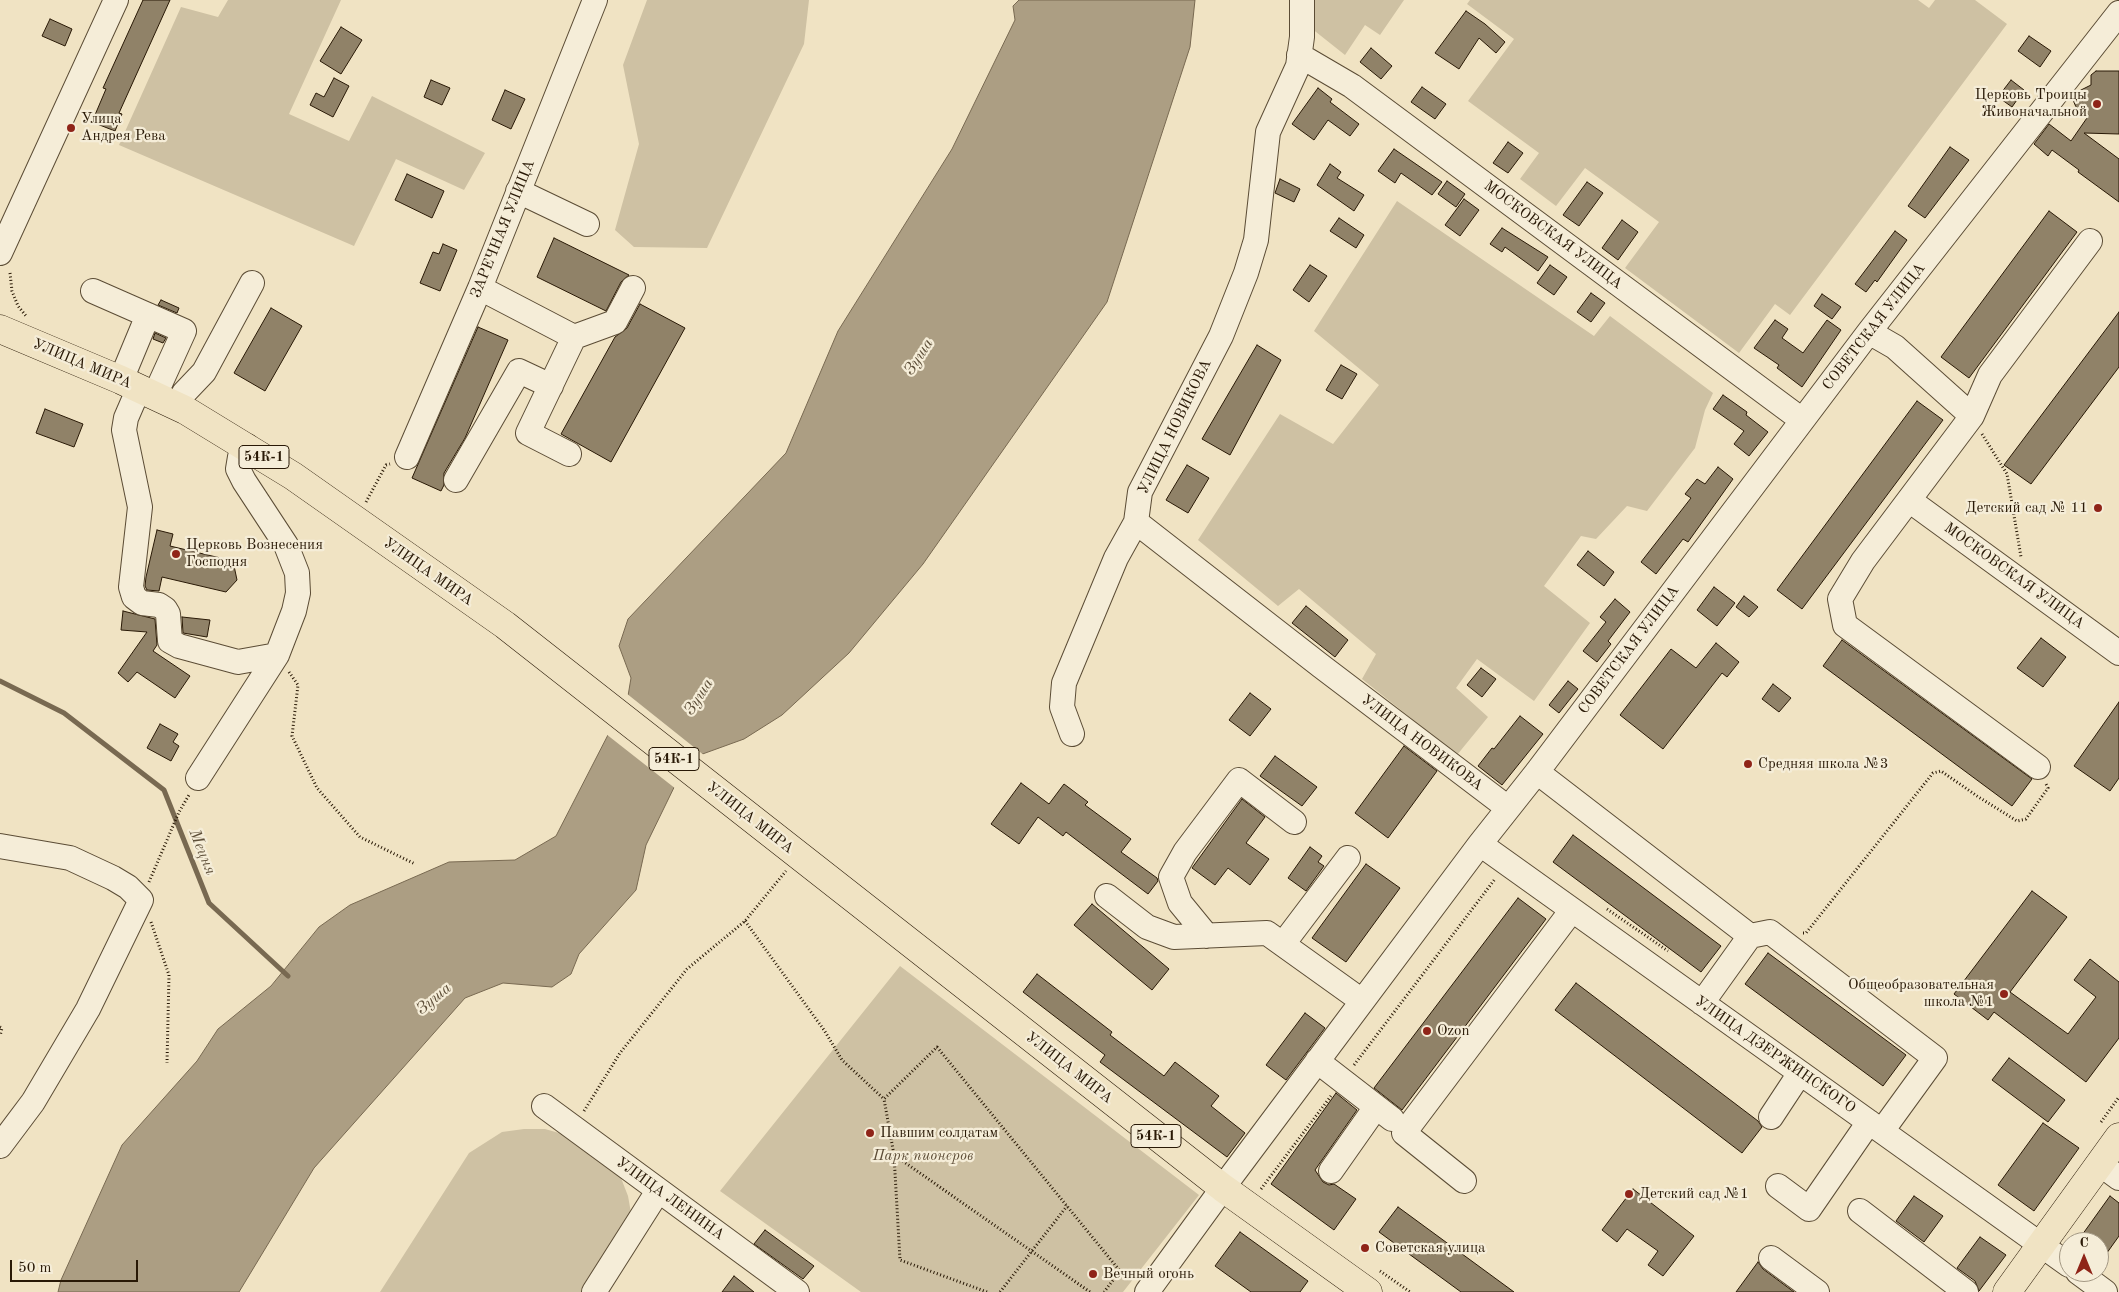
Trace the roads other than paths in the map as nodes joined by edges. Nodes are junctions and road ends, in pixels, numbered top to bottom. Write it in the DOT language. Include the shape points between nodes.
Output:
graph roads {
  1 [pos="116,0"];
  2 [pos="596,0"];
  3 [pos="1302,0"];
  4 [pos="2119,13"];
  5 [pos="1300,55"];
  6 [pos="518,191"];
  7 [pos="587,224"];
  8 [pos="2090,241"];
  9 [pos="0,253"];
  10 [pos="252,283"];
  11 [pos="480,288"];
  12 [pos="633,288"];
  13 [pos="92,291"];
  14 [pos="148,315"];
  15 [pos="0,329"];
  16 [pos="1869,332"];
  17 [pos="574,337"];
  18 [pos="551,386"];
  19 [pos="148,392"];
  20 [pos="1972,416"];
  21 [pos="1802,420"];
  22 [pos="247,446"];
  23 [pos="569,454"];
  24 [pos="396,461"];
  25 [pos="456,480"];
  26 [pos="1909,500"];
  27 [pos="1136,522"];
  28 [pos="2119,653"];
  29 [pos="277,655"];
  30 [pos="1072,734"];
  31 [pos="2038,767"];
  32 [pos="1537,772"];
  33 [pos="198,778"];
  34 [pos="1508,808"];
  35 [pos="1294,822"];
  36 [pos="1480,844"];
  37 [pos="0,846"];
  38 [pos="1348,858"];
  39 [pos="1107,896"];
  40 [pos="1572,910"];
  41 [pos="1207,936"];
  42 [pos="1750,936"];
  43 [pos="1283,944"];
  44 [pos="1362,1001"];
  45 [pos="1702,1003"];
  46 [pos="1318,1061"];
  47 [pos="1800,1073"];
  48 [pos="544,1106"];
  49 [pos="1771,1118"];
  50 [pos="1876,1127"];
  51 [pos="2119,1137"];
  52 [pos="0,1146"];
  53 [pos="1331,1170"];
  54 [pos="2110,1171"];
  55 [pos="1464,1181"];
  56 [pos="1778,1186"];
  57 [pos="1223,1188"];
  58 [pos="658,1191"];
  59 [pos="1860,1210"];
  60 [pos="2042,1245"];
  61 [pos="1772,1258"];
  62 [pos="2059,1258"];
  63 [pos="2092,1282"];
  64 [pos="594,1292"];
  65 [pos="797,1292"];
  66 [pos="1147,1292"];
  67 [pos="1368,1292"];
  68 [pos="1817,1292"];
  69 [pos="1966,1292"];
  70 [pos="2007,1292"];
  71 [pos="2105,1292"];
  1 -- 9 [label="street"];
  2 -- 6 [label="street, ЗАРЕЧНАЯ УЛИЦА"];
  3 -- 5 [label="street, УЛИЦА НОВИКОВА"];
  4 -- 16 [label="street, СОВЕТСКАЯ УЛИЦА"];
  5 -- 21 [label="street, МОСКОВСКАЯ УЛИЦА" via="1352,86"];
  5 -- 27 [label="street, УЛИЦА НОВИКОВА" via="1268,132 1256,240 1246,272 1220,336 1140,492"];
  6 -- 7 [label="street"];
  6 -- 11 [label="street, ЗАРЕЧНАЯ УЛИЦА"];
  8 -- 20 [label="street" via="1990,375"];
  10 -- 19 [label="street" via="204,372 184,393"];
  11 -- 17 [label="street"];
  11 -- 24 [label="street, ЗАРЕЧНАЯ УЛИЦА"];
  12 -- 17 [label="street" via="614,322"];
  13 -- 14 [label="street"];
  14 -- 19 [label="street"];
  14 -- 19 [label="street" via="184,331"];
  15 -- 19 [label="main road, УЛИЦА МИРА / 54К-1"];
  16 -- 20 [label="street" via="1895,347"];
  16 -- 21 [label="street, СОВЕТСКАЯ УЛИЦА"];
  17 -- 18 [label="street"];
  18 -- 23 [label="street" via="528,433"];
  18 -- 25 [label="street" via="519,371"];
  19 -- 22 [label="main road, УЛИЦА МИРА / 54К-1"];
  19 -- 29 [label="street" via="126,418 124,430 140,507 131,587 134,597 165,609 170,641 179,646 238,662"];
  20 -- 26 [label="street"];
  21 -- 32 [label="street, СОВЕТСКАЯ УЛИЦА"];
  22 -- 29 [label="street" via="240,457 238,469 286,545 297,573 298,593 294,611"];
  22 -- 57 [label="main road, УЛИЦА МИРА / 54К-1" via="504,625"];
  26 -- 28 [label="street, МОСКОВСКАЯ УЛИЦА"];
  26 -- 31 [label="street" via="1863,560 1840,599 1845,625"];
  27 -- 30 [label="street" via="1116,558 1064,683 1062,707"];
  27 -- 34 [label="street, УЛИЦА НОВИКОВА"];
  29 -- 33 [label="street"];
  32 -- 34 [label="street, СОВЕТСКАЯ УЛИЦА"];
  32 -- 42 [label="street"];
  34 -- 36 [label="street, СОВЕТСКАЯ УЛИЦА"];
  35 -- 41 [label="street" via="1239,780 1185,852 1171,877 1180,903"];
  36 -- 40 [label="street, УЛИЦА ДЗЕРЖИНСКОГО"];
  36 -- 44 [label="street, СОВЕТСКАЯ УЛИЦА"];
  37 -- 52 [label="street" via="70,858 113,878 141,900 88,1009 33,1102"];
  38 -- 43 [label="street"];
  39 -- 41 [label="street" via="1147,927 1174,937"];
  40 -- 45 [label="street, УЛИЦА ДЗЕРЖИНСКОГО"];
  40 -- 55 [label="street" via="1404,1133"];
  41 -- 43 [label="street" via="1267,933"];
  42 -- 45 [label="street"];
  42 -- 50 [label="street" via="1770,932 1935,1058"];
  43 -- 44 [label="street"];
  44 -- 46 [label="street, СОВЕТСКАЯ УЛИЦА"];
  45 -- 47 [label="street, УЛИЦА ДЗЕРЖИНСКОГО"];
  46 -- 53 [label="street" via="1384,1113"];
  46 -- 57 [label="street, СОВЕТСКАЯ УЛИЦА"];
  47 -- 49 [label="street"];
  47 -- 50 [label="street, УЛИЦА ДЗЕРЖИНСКОГО"];
  48 -- 58 [label="street, УЛИЦА ЛЕНИНА"];
  50 -- 56 [label="street" via="1809,1208"];
  50 -- 60 [label="street, УЛИЦА ДЗЕРЖИНСКОГО"];
  51 -- 54 [label="main road"];
  54 -- 60 [label="main road"];
  57 -- 66 [label="street, СОВЕТСКАЯ УЛИЦА"];
  57 -- 67 [label="main road, УЛИЦА МИРА / 54К-1"];
  58 -- 64 [label="street"];
  58 -- 65 [label="street, УЛИЦА ЛЕНИНА"];
  59 -- 69 [label="street"];
  60 -- 62 [label="street, УЛИЦА ДЗЕРЖИНСКОГО"];
  60 -- 70 [label="main road"];
  61 -- 68 [label="street"];
  63 -- 71 [label="street"];
}
